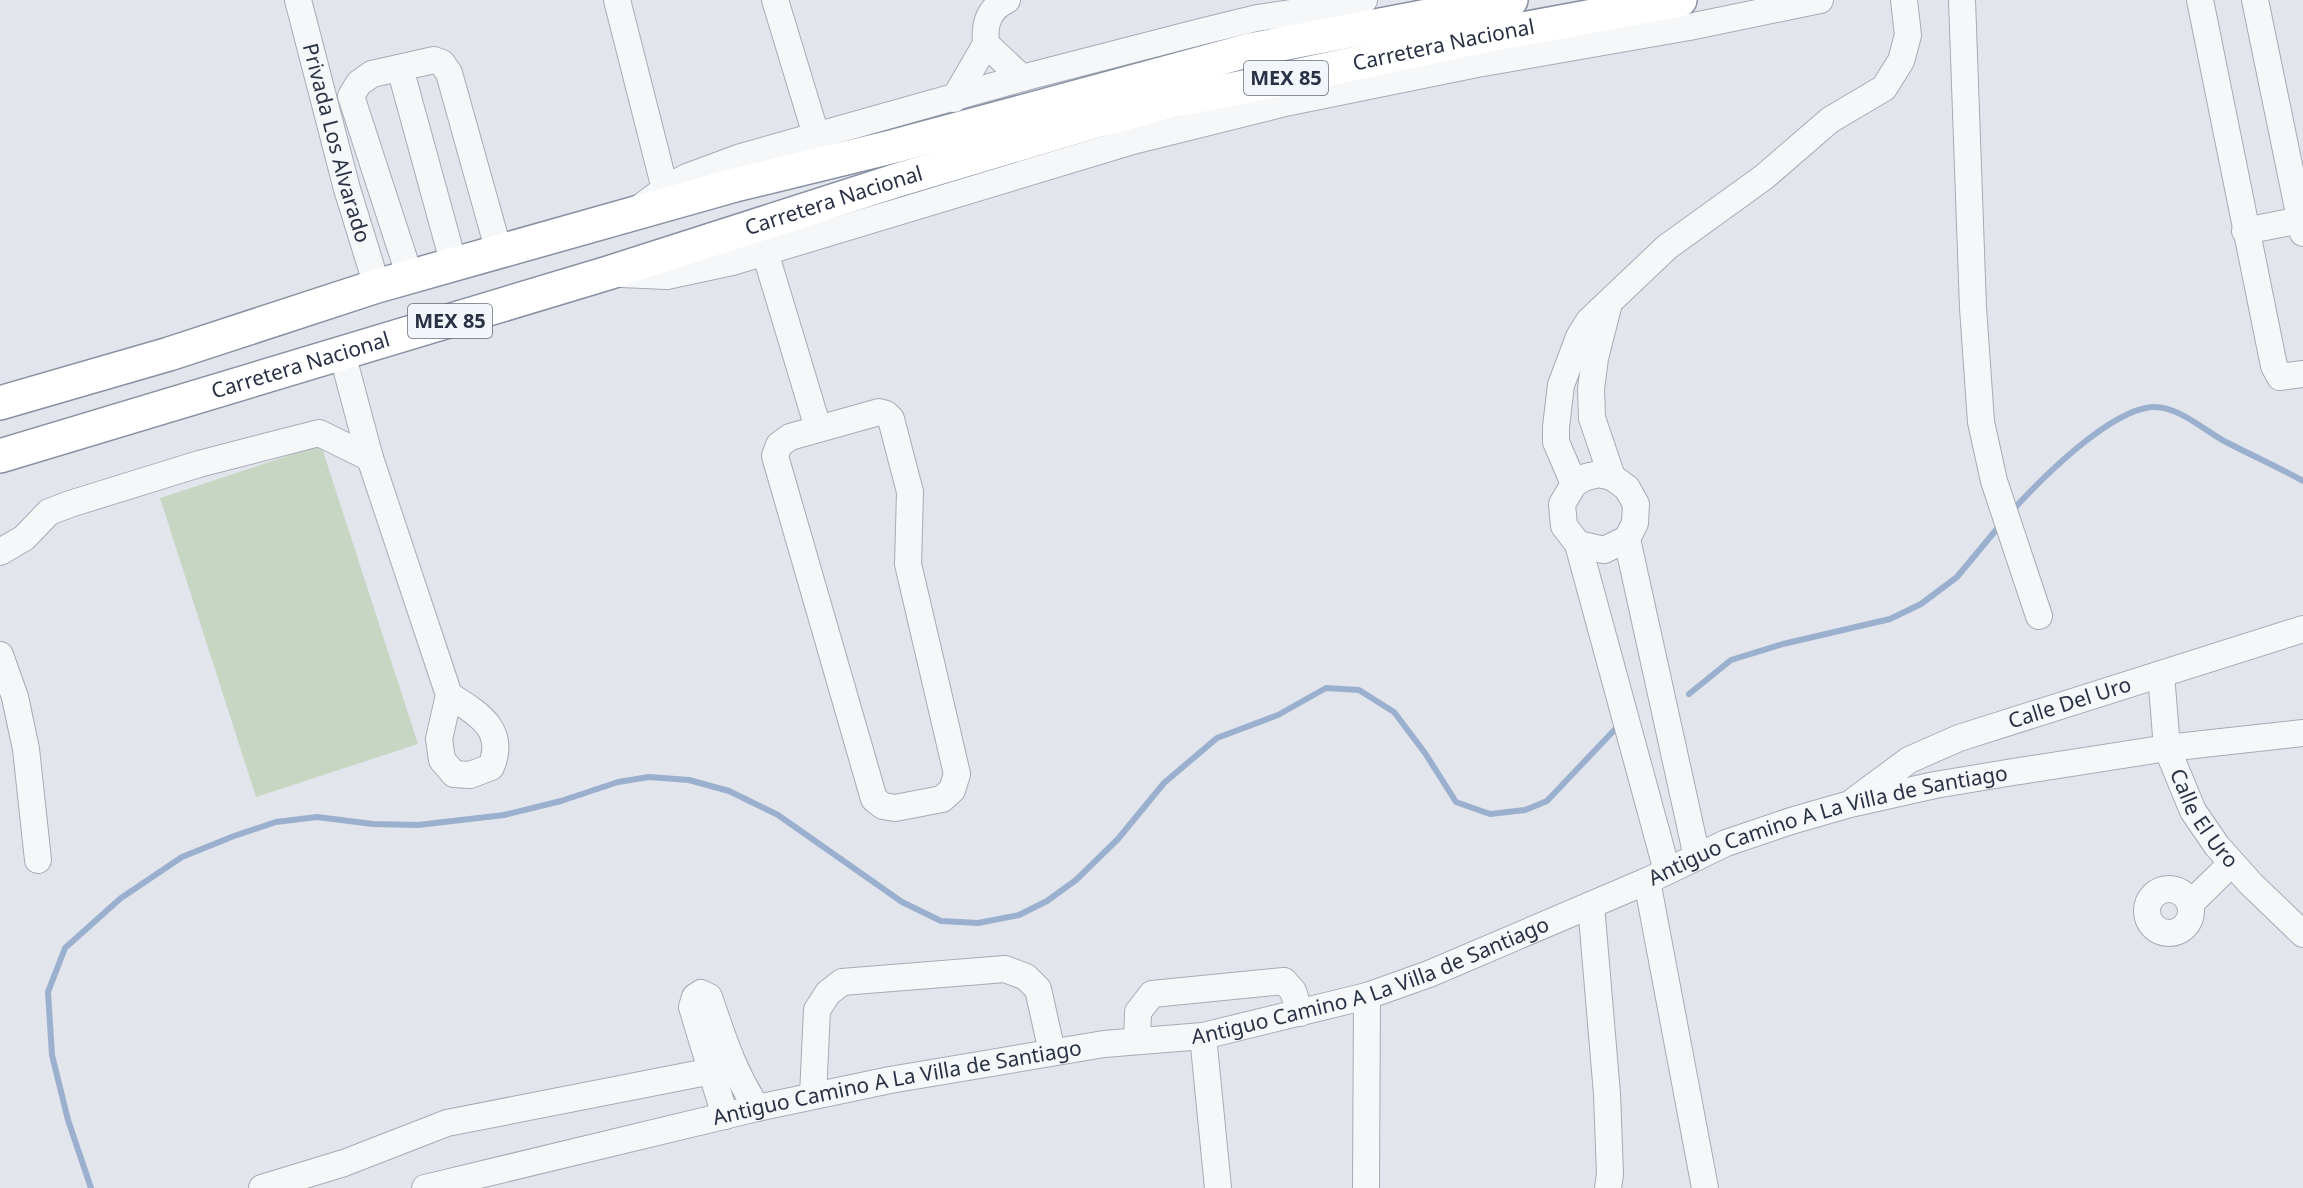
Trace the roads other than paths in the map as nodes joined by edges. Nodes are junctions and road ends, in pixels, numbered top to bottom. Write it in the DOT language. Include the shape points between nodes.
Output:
graph roads {
  1 [pos="298,0"];
  2 [pos="617,0"];
  3 [pos="775,0"];
  4 [pos="1007,0"];
  5 [pos="1511,0"];
  6 [pos="1680,0"];
  7 [pos="1904,0"];
  8 [pos="1962,0"];
  9 [pos="2200,0"];
  10 [pos="2255,0"];
  11 [pos="1806,1"];
  12 [pos="1345,2"];
  13 [pos="986,44"];
  14 [pos="400,68"];
  15 [pos="1022,78"];
  16 [pos="954,99"];
  17 [pos="816,135"];
  18 [pos="665,189"];
  19 [pos="631,215"];
  20 [pos="2302,226"];
  21 [pos="2246,231"];
  22 [pos="499,252"];
  23 [pos="765,252"];
  24 [pos="454,265"];
  25 [pos="609,273"];
  26 [pos="410,277"];
  27 [pos="377,286"];
  28 [pos="1610,301"];
  29 [pos="342,353"];
  30 [pos="2303,374"];
  31 [pos="0,403"];
  32 [pos="818,428"];
  33 [pos="0,456"];
  34 [pos="370,458"];
  35 [pos="1612,477"];
  36 [pos="1574,484"];
  37 [pos="1627,539"];
  38 [pos="1578,544"];
  39 [pos="0,552"];
  40 [pos="2039,616"];
  41 [pos="2303,629"];
  42 [pos="0,655"];
  43 [pos="2161,674"];
  44 [pos="449,695"];
  45 [pos="2303,733"];
  46 [pos="2167,748"];
  47 [pos="1850,804"];
  48 [pos="1697,857"];
  49 [pos="38,860"];
  50 [pos="2232,863"];
  51 [pos="1657,876"];
  52 [pos="2190,904"];
  53 [pos="1591,905"];
  54 [pos="2303,934"];
  55 [pos="1367,996"];
  56 [pos="1300,1013"];
  57 [pos="1203,1036"];
  58 [pos="1137,1041"];
  59 [pos="1052,1052"];
  60 [pos="721,1067"];
  61 [pos="813,1095"];
  62 [pos="757,1108"];
  63 [pos="725,1116"];
  64 [pos="262,1188"];
  65 [pos="425,1188"];
  66 [pos="1218,1188"];
  67 [pos="1366,1188"];
  68 [pos="1608,1188"];
  69 [pos="1705,1188"];
  1 -- 27 [label="street, Privada Los Alvarado" via="347,189"];
  2 -- 18 [label="street"];
  3 -- 17 [label="street"];
  4 -- 13 [label="street" via="992,9 984,32"];
  5 -- 19 [label="highway, Carretera Nacional / MEX 85" via="1250,50"];
  6 -- 25 [label="highway, Carretera Nacional / MEX 85" via="1176,100 898,180"];
  7 -- 28 [label="street" via="1906,44 1901,61 1884,88 1830,120 1764,177 1667,247"];
  8 -- 40 [label="street" via="1981,422 1994,481"];
  9 -- 21 [label="street"];
  10 -- 20 [label="street"];
  11 -- 23 [label="street, MEX 85" via="1689,27 1285,103 1129,142"];
  12 -- 15 [label="street, MEX 85" via="1257,18"];
  13 -- 15 [label="street"];
  13 -- 16 [label="street"];
  14 -- 22 [label="street" via="434,60 449,73"];
  14 -- 24 [label="street"];
  14 -- 26 [label="street" via="372,74 359,83 351,96"];
  15 -- 16 [label="street, MEX 85"];
  16 -- 17 [label="street, MEX 85"];
  17 -- 18 [label="street, MEX 85" via="741,157"];
  18 -- 19 [label="street, MEX 85"];
  19 -- 22 [label="highway, Carretera Nacional / MEX 85"];
  20 -- 21 [label="street"];
  21 -- 30 [label="street" via="2274,366 2280,377"];
  22 -- 24 [label="highway, Carretera Nacional / MEX 85"];
  23 -- 25 [label="street, MEX 85" via="667,276"];
  23 -- 32 [label="street"];
  24 -- 26 [label="highway, Carretera Nacional / MEX 85"];
  25 -- 29 [label="highway, Carretera Nacional / MEX 85"];
  26 -- 27 [label="highway, Carretera Nacional / MEX 85"];
  27 -- 31 [label="highway, Carretera Nacional / MEX 85" via="169,354"];
  28 -- 35 [label="street" via="1597,343 1591,388 1592,418"];
  28 -- 36 [label="street" via="1579,337 1561,386 1556,442"];
  29 -- 33 [label="highway, Carretera Nacional / MEX 85"];
  29 -- 34 [label="street"];
  32 -- 32 [label="street" via="790,437 779,445 775,456 874,799 895,808 942,799 952,790 957,774 908,564 910,492 891,419 879,412"];
  34 -- 39 [label="street" via="319,433 199,464 70,504 49,512 24,537"];
  34 -- 44 [label="street"];
  35 -- 36 [label="street" via="1599,474"];
  35 -- 37 [label="street" via="1627,488 1636,504 1635,523"];
  36 -- 38 [label="street" via="1563,504 1564,526"];
  37 -- 38 [label="street" via="1604,550"];
  37 -- 48 [label="street"];
  38 -- 51 [label="street"];
  41 -- 43 [label="street, Calle Del Uro"];
  42 -- 49 [label="street" via="15,697 26,749"];
  43 -- 46 [label="street, Calle El Uro"];
  43 -- 47 [label="street, Calle Del Uro" via="1959,738 1909,760"];
  45 -- 46 [label="street, Antiguo Camino A La Villa de Santiago"];
  46 -- 47 [label="street, Antiguo Camino A La Villa de Santiago" via="1935,785"];
  46 -- 50 [label="street, Calle El Uro" via="2193,811"];
  47 -- 48 [label="street, Antiguo Camino A La Villa de Santiago" via="1726,843"];
  48 -- 51 [label="street, Antiguo Camino A La Villa de Santiago"];
  50 -- 52 [label="street"];
  50 -- 54 [label="street, Calle El Uro"];
  51 -- 53 [label="street, Antiguo Camino A La Villa de Santiago"];
  51 -- 69 [label="street"];
  53 -- 55 [label="street, Antiguo Camino A La Villa de Santiago"];
  53 -- 68 [label="street" via="1607,1094"];
  55 -- 56 [label="street, Antiguo Camino A La Villa de Santiago"];
  55 -- 67 [label="street"];
  56 -- 57 [label="street, Antiguo Camino A La Villa de Santiago"];
  56 -- 58 [label="street" via="1293,991 1284,981 1152,994 1138,1012"];
  57 -- 58 [label="street, Antiguo Camino A La Villa de Santiago"];
  57 -- 66 [label="street"];
  58 -- 59 [label="street, Antiguo Camino A La Villa de Santiago"];
  59 -- 61 [label="street, Antiguo Camino A La Villa de Santiago"];
  59 -- 61 [label="street" via="1038,989 1026,977 1005,969 842,982 828,993 817,1010"];
  60 -- 62 [label="street" via="741,1084"];
  60 -- 63 [label="street"];
  60 -- 64 [label="street" via="447,1123 344,1163"];
  61 -- 62 [label="street, Antiguo Camino A La Villa de Santiago"];
  62 -- 63 [label="street, Antiguo Camino A La Villa de Santiago"];
  63 -- 65 [label="street, Antiguo Camino A La Villa de Santiago"];
}
